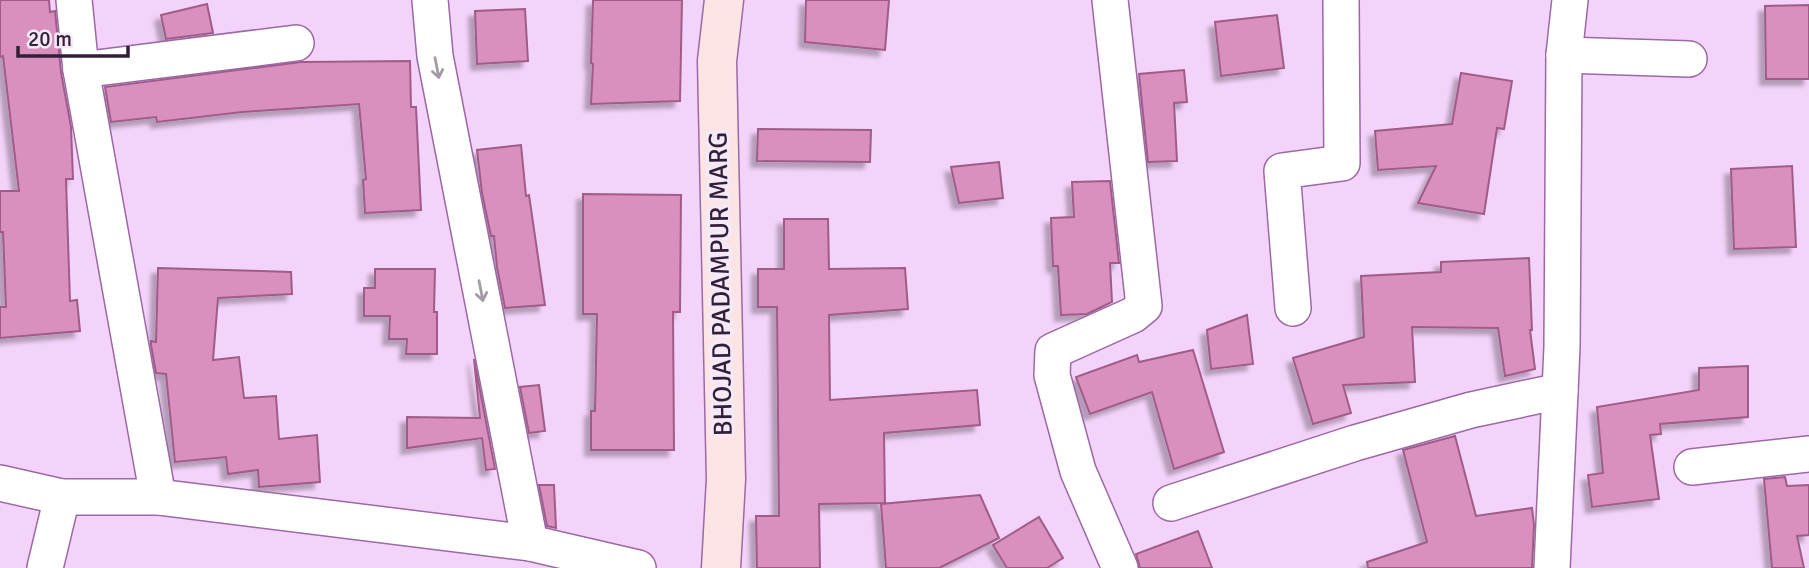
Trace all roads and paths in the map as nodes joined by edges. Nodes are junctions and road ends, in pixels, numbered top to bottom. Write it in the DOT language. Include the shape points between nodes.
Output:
graph roads {
  1 [pos="74,0"];
  2 [pos="430,0"];
  3 [pos="724,0"];
  4 [pos="1111,0"];
  5 [pos="1342,0"];
  6 [pos="1570,0"];
  7 [pos="296,43"];
  8 [pos="1564,55"];
  9 [pos="1689,59"];
  10 [pos="81,70"];
  11 [pos="1293,308"];
  12 [pos="1560,391"];
  13 [pos="1809,454"];
  14 [pos="1692,467"];
  15 [pos="0,483"];
  16 [pos="62,497"];
  17 [pos="158,497"];
  18 [pos="1171,503"];
  19 [pos="530,543"];
  20 [pos="45,568"];
  21 [pos="638,568"];
  22 [pos="721,568"];
  23 [pos="1120,568"];
  24 [pos="1552,568"];
  1 -- 10 [label="street"];
  2 -- 19 [label="street, one-way" via="435,56"];
  3 -- 22 [label="street, BHOJAD PADAMPUR MARG" via="717,61 726,479"];
  4 -- 23 [label="street" via="1144,306 1053,351 1052,375 1078,471"];
  5 -- 11 [label="street" via="1342,163 1282,171"];
  6 -- 8 [label="street"];
  7 -- 10 [label="street"];
  8 -- 9 [label="street"];
  8 -- 12 [label="street"];
  10 -- 17 [label="street"];
  12 -- 18 [label="street" via="1355,443"];
  12 -- 24 [label="street"];
  13 -- 14 [label="street"];
  15 -- 16 [label="street"];
  16 -- 17 [label="street"];
  16 -- 20 [label="street"];
  17 -- 19 [label="street"];
  19 -- 21 [label="street"];
}
